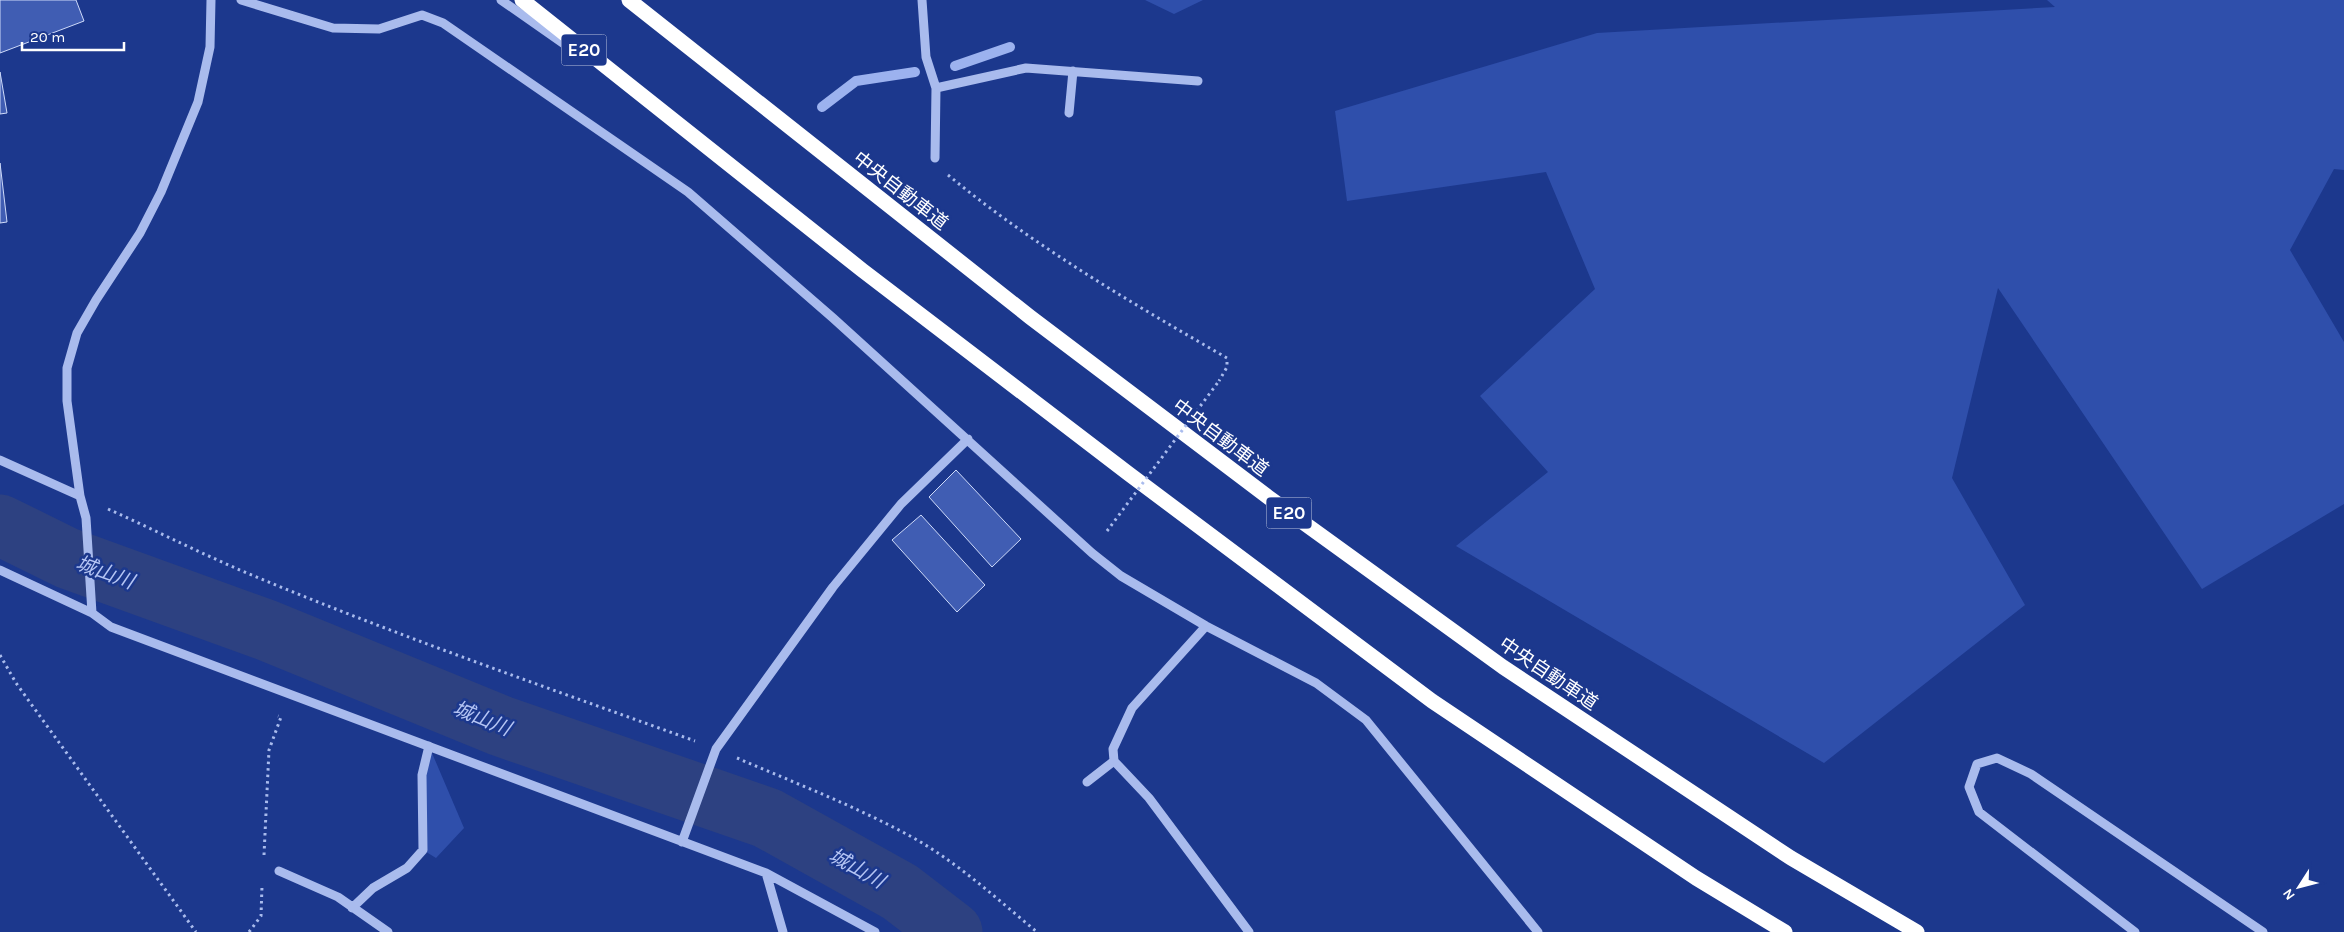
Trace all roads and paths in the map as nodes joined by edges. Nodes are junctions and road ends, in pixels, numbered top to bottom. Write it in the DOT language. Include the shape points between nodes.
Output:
graph roads {
  1 [pos="211,0"];
  2 [pos="241,0"];
  3 [pos="501,0"];
  4 [pos="522,0"];
  5 [pos="630,0"];
  6 [pos="637,0"];
  7 [pos="922,0"];
  8 [pos="692,50"];
  9 [pos="1073,71"];
  10 [pos="1198,81"];
  11 [pos="936,88"];
  12 [pos="646,100"];
  13 [pos="1069,113"];
  14 [pos="935,158"];
  15 [pos="968,439"];
  16 [pos="0,460"];
  17 [pos="80,496"];
  18 [pos="1107,531"];
  19 [pos="0,570"];
  20 [pos="92,613"];
  21 [pos="1206,626"];
  22 [pos="0,656"];
  23 [pos="272,714"];
  24 [pos="429,746"];
  25 [pos="715,753"];
  26 [pos="1114,761"];
  27 [pos="1087,782"];
  28 [pos="682,842"];
  29 [pos="264,857"];
  30 [pos="279,871"];
  31 [pos="766,873"];
  32 [pos="263,877"];
  33 [pos="352,908"];
  34 [pos="196,932"];
  35 [pos="249,932"];
  36 [pos="388,932"];
  37 [pos="783,932"];
  38 [pos="875,932"];
  39 [pos="1037,932"];
  40 [pos="1249,932"];
  41 [pos="1538,932"];
  42 [pos="1786,932"];
  43 [pos="1917,932"];
  44 [pos="2135,932"];
  45 [pos="2263,932"];
  1 -- 17 [label="street" via="210,47 198,102 162,192 77,333 67,368 67,401"];
  2 -- 15 [label="street" via="333,28 379,29 422,15 443,23 688,192"];
  3 -- 12 [label="street"];
  4 -- 12 [label="highway, E20"];
  5 -- 8 [label="highway, 中央自動車道 / E20"];
  6 -- 8 [label="street"];
  7 -- 11 [label="street" via="926,56"];
  8 -- 43 [label="highway, 中央自動車道 / E20" via="1030,317 1260,491 1488,656 1791,858"];
  9 -- 10 [label="street"];
  9 -- 11 [label="street" via="1026,68"];
  9 -- 13 [label="street"];
  11 -- 14 [label="street"];
  12 -- 42 [label="highway, E20" via="1129,474 1432,700 1696,878"];
  14 -- 18 [label="path, bridge" via="946,173 987,208 1067,263 1227,358 1227,368 1219,381"];
  15 -- 21 [label="street" via="1114,571"];
  15 -- 25 [label="street" via="901,504 833,587"];
  16 -- 17 [label="street"];
  17 -- 20 [label="street" via="86,518"];
  17 -- 25 [label="path" via="265,581"];
  19 -- 20 [label="street"];
  20 -- 24 [label="street" via="111,627"];
  21 -- 26 [label="street" via="1132,708 1113,749"];
  21 -- 41 [label="street" via="1316,683 1366,720"];
  22 -- 34 [label="path"];
  23 -- 29 [label="path" via="281,717 269,750"];
  24 -- 28 [label="street"];
  24 -- 33 [label="street" via="422,775 423,850 407,868 373,888"];
  25 -- 28 [label="street"];
  25 -- 39 [label="path" via="853,808 912,837 972,878"];
  26 -- 27 [label="street"];
  26 -- 40 [label="street" via="1149,798"];
  28 -- 31 [label="street"];
  30 -- 33 [label="street" via="338,897"];
  31 -- 37 [label="street"];
  31 -- 38 [label="street"];
  32 -- 35 [label="path" via="261,916"];
  33 -- 36 [label="street"];
  44 -- 45 [label="street" via="1979,812 1969,787 1977,764 1997,758 2031,774"];
}
